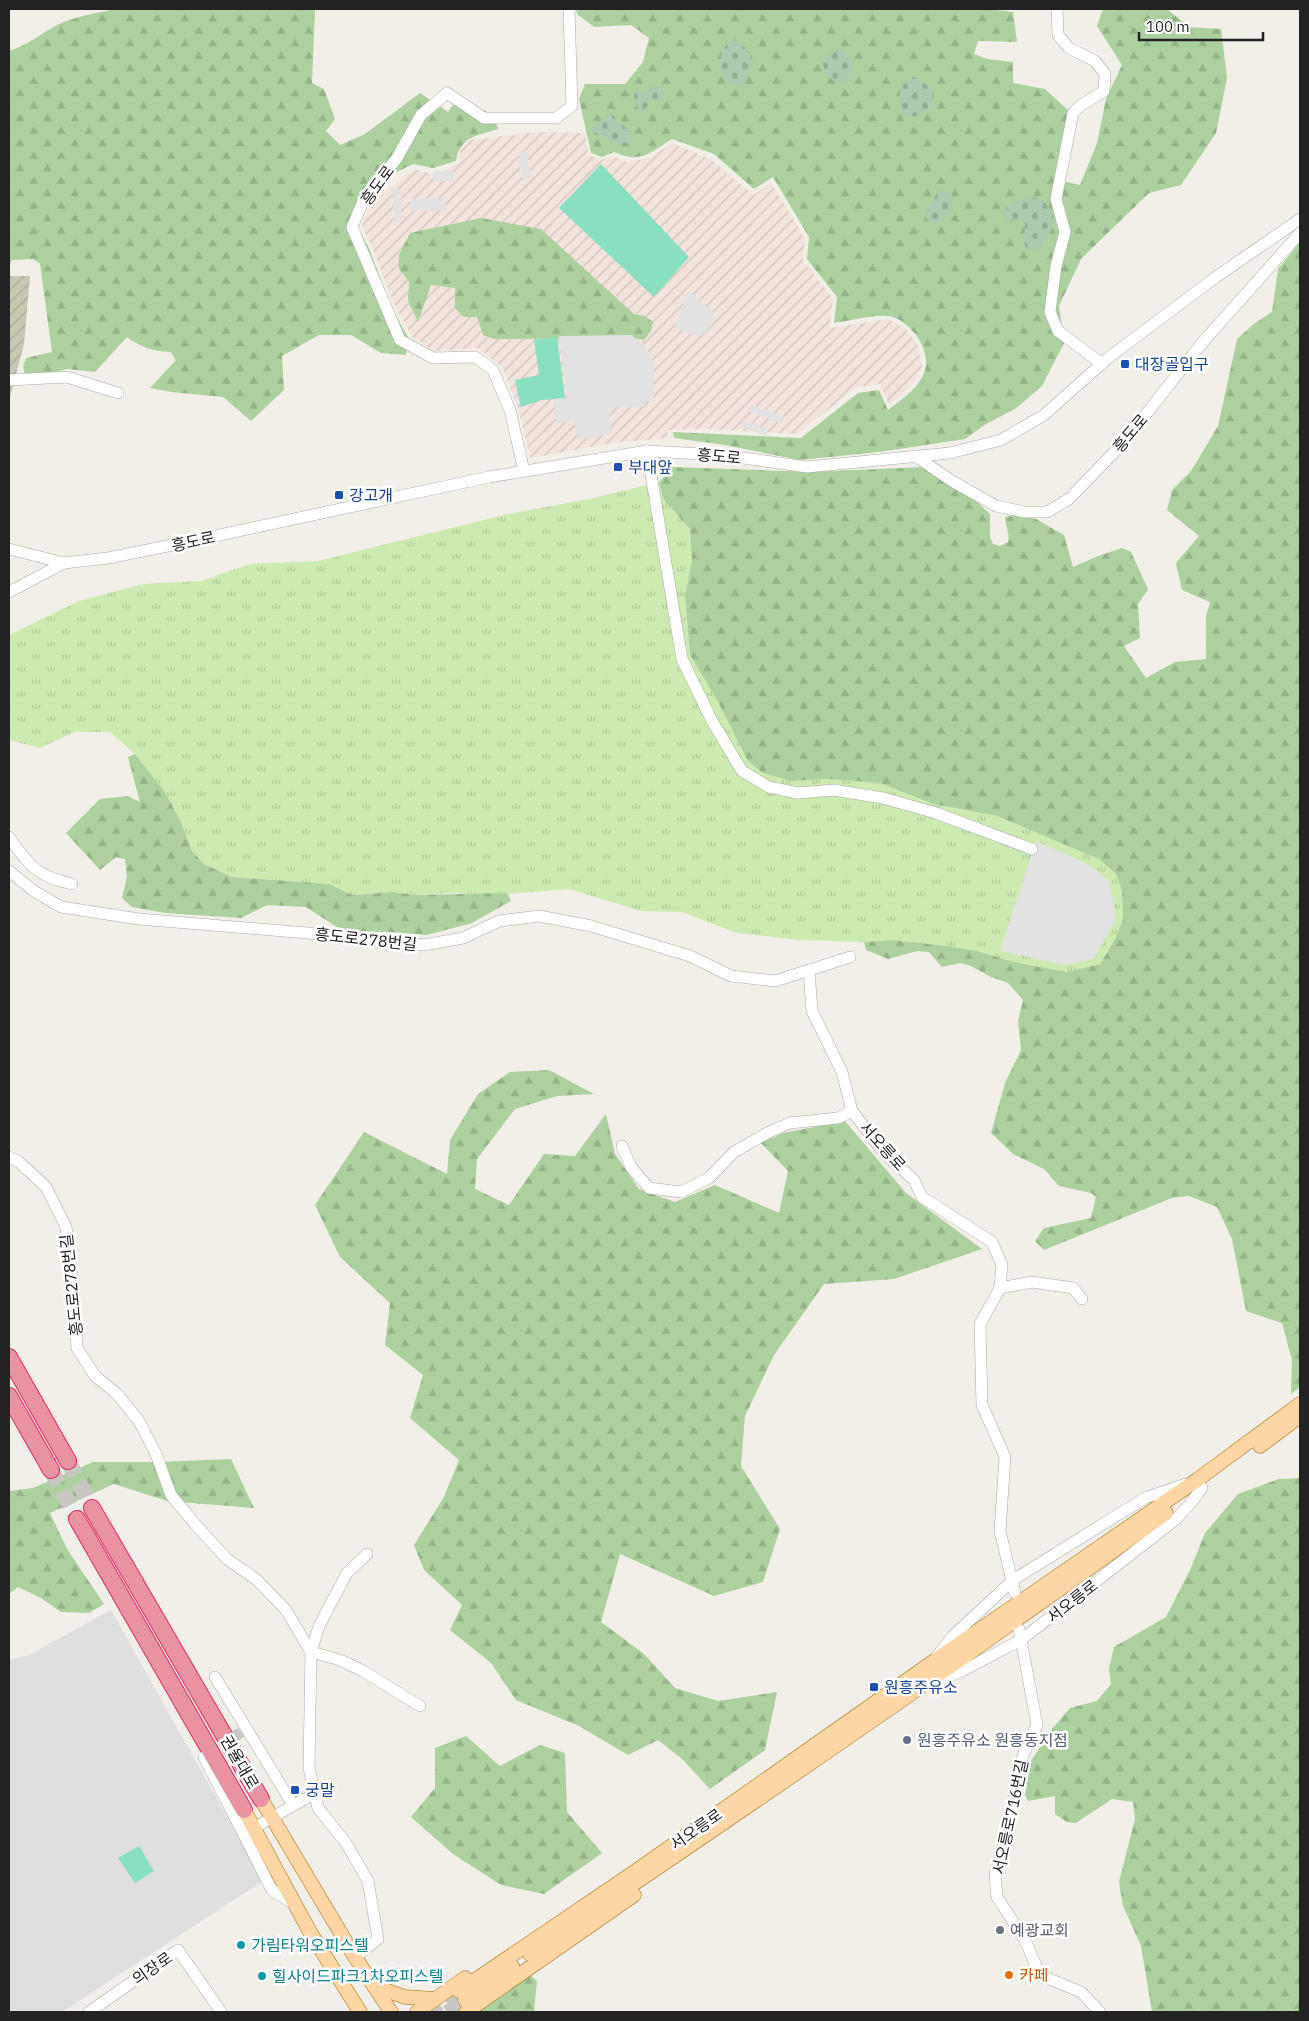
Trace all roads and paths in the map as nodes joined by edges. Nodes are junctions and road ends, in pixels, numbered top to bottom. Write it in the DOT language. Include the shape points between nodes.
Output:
graph roads {
  1 [pos="569,9"];
  2 [pos="1057,9"];
  3 [pos="1300,219"];
  4 [pos="1300,233"];
  5 [pos="1102,364"];
  6 [pos="9,380"];
  7 [pos="118,393"];
  8 [pos="647,451"];
  9 [pos="915,456"];
  10 [pos="524,471"];
  11 [pos="9,549"];
  12 [pos="64,563"];
  13 [pos="9,592"];
  14 [pos="9,837"];
  15 [pos="1032,848"];
  16 [pos="9,871"];
  17 [pos="72,884"];
  18 [pos="850,957"];
  19 [pos="809,970"];
  20 [pos="852,1111"];
  21 [pos="622,1146"];
  22 [pos="9,1157"];
  23 [pos="1000,1288"];
  24 [pos="1082,1299"];
  25 [pos="9,1357"];
  26 [pos="9,1396"];
  27 [pos="1300,1404"];
  28 [pos="1300,1416"];
  29 [pos="68,1461"];
  30 [pos="51,1470"];
  31 [pos="1199,1484"];
  32 [pos="92,1508"];
  33 [pos="77,1519"];
  34 [pos="367,1554"];
  35 [pos="1013,1580"];
  36 [pos="1015,1593"];
  37 [pos="1020,1635"];
  38 [pos="312,1652"];
  39 [pos="930,1664"];
  40 [pos="215,1677"];
  41 [pos="922,1686"];
  42 [pos="420,1706"];
  43 [pos="208,1755"];
  44 [pos="315,1793"];
  45 [pos="261,1799"];
  46 [pos="293,1805"];
  47 [pos="244,1810"];
  48 [pos="272,1817"];
  49 [pos="254,1828"];
  50 [pos="692,1831"];
  51 [pos="294,1904"];
  52 [pos="355,1957"];
  53 [pos="374,1986"];
  54 [pos="344,1988"];
  55 [pos="434,1999"];
  56 [pos="463,2001"];
  57 [pos="89,2012"];
  58 [pos="221,2012"];
  59 [pos="350,2012"];
  60 [pos="360,2012"];
  61 [pos="391,2012"];
  62 [pos="417,2012"];
  63 [pos="1100,2012"];
  1 -- 10 [label="street, 흥도로" via="572,106 556,118 484,118 446,93 421,115 397,158 365,197 352,227 400,340 433,358 475,357 493,370 510,410"];
  2 -- 5 [label="street" via="1058,35 1069,48 1095,62 1105,74 1104,91 1072,113 1056,199 1065,232 1056,266 1050,312 1058,331"];
  3 -- 5 [label="street, 흥도로"];
  4 -- 9 [label="street, 흥도로" via="1202,343 1125,441 1070,499 1047,512 1024,512 996,506"];
  5 -- 9 [label="street, 흥도로" via="1044,415 1001,440 950,453"];
  6 -- 7 [label="street" via="67,377"];
  8 -- 9 [label="street, 흥도로" via="722,455 807,467"];
  8 -- 10 [label="street, 흥도로"];
  8 -- 15 [label="street" via="682,659 712,721 742,771 769,787 798,794 833,790 883,798 936,813"];
  10 -- 12 [label="street, 흥도로" via="192,542"];
  11 -- 12 [label="street, 흥도로"];
  12 -- 13 [label="street"];
  14 -- 17 [label="street" via="29,865 50,879"];
  16 -- 19 [label="street, 흥도로278번길" via="61,907 139,919 424,945 463,938 499,921 539,916 591,926 690,956 731,976 775,981"];
  18 -- 19 [label="street, 흥도로278번길"];
  19 -- 20 [label="street, 서오릉로" via="812,1011 842,1072"];
  20 -- 21 [label="street" via="838,1118 790,1123 769,1132 734,1152 709,1178 681,1192 649,1188 631,1167"];
  20 -- 23 [label="street, 서오릉로" via="885,1154 914,1180 922,1197 992,1242 1002,1265"];
  22 -- 38 [label="street, 흥도로278번길" via="46,1187 66,1226 77,1348 95,1376 118,1394 139,1420 172,1495 194,1524 227,1559 257,1580 286,1610"];
  23 -- 24 [label="street" via="1032,1282 1073,1288"];
  23 -- 35 [label="street, 서오릉로" via="980,1324 982,1405 1005,1457 1000,1531"];
  25 -- 29 [label="highway"];
  26 -- 30 [label="highway"];
  27 -- 31 [label="main road, 서오릉로"];
  28 -- 31 [label="main road, 서오릉로"];
  31 -- 35 [label="street, 서오릉로" via="1145,1498"];
  31 -- 37 [label="street, 서오릉로" via="1175,1520"];
  31 -- 39 [label="main road, 서오릉로"];
  31 -- 41 [label="main road, 서오릉로" via="1063,1588"];
  32 -- 45 [label="highway, 권율대로"];
  33 -- 47 [label="highway, 권율대로"];
  34 -- 38 [label="street" via="347,1573 319,1626"];
  35 -- 36 [label="street"];
  35 -- 39 [label="street, 서오릉로" via="953,1636"];
  37 -- 41 [label="street, 서오릉로" via="962,1672"];
  37 -- 63 [label="street, 서오릉로716번길" via="1037,1725 1017,1774 1009,1833 995,1874 997,1897 1025,1940 1040,1975 1081,1992"];
  38 -- 42 [label="street" via="363,1671"];
  38 -- 44 [label="street" via="309,1768"];
  39 -- 50 [label="main road, 서오릉로"];
  40 -- 46 [label="street" via="244,1731"];
  41 -- 56 [label="main road, 서오릉로" via="710,1832 664,1873"];
  43 -- 51 [label="street" via="204,1757 272,1890"];
  44 -- 46 [label="street"];
  44 -- 52 [label="street" via="318,1808 346,1844 368,1881 378,1939"];
  45 -- 48 [label="main road, 권율대로"];
  46 -- 48 [label="street"];
  47 -- 49 [label="main road, 권율대로"];
  48 -- 49 [label="street"];
  48 -- 52 [label="main road, 권율대로"];
  49 -- 51 [label="main road, 권율대로"];
  50 -- 55 [label="main road" via="659,1846"];
  50 -- 56 [label="main road, 서오릉로"];
  51 -- 54 [label="main road, 권율대로"];
  52 -- 53 [label="main road, 권율대로"];
  53 -- 55 [label="main road" via="405,1997"];
  53 -- 61 [label="main road, 권율대로"];
  54 -- 59 [label="main road"];
  54 -- 60 [label="main road, 권율대로"];
  55 -- 62 [label="main road"];
  57 -- 58 [label="street, 의장로" via="178,1950"];
}
